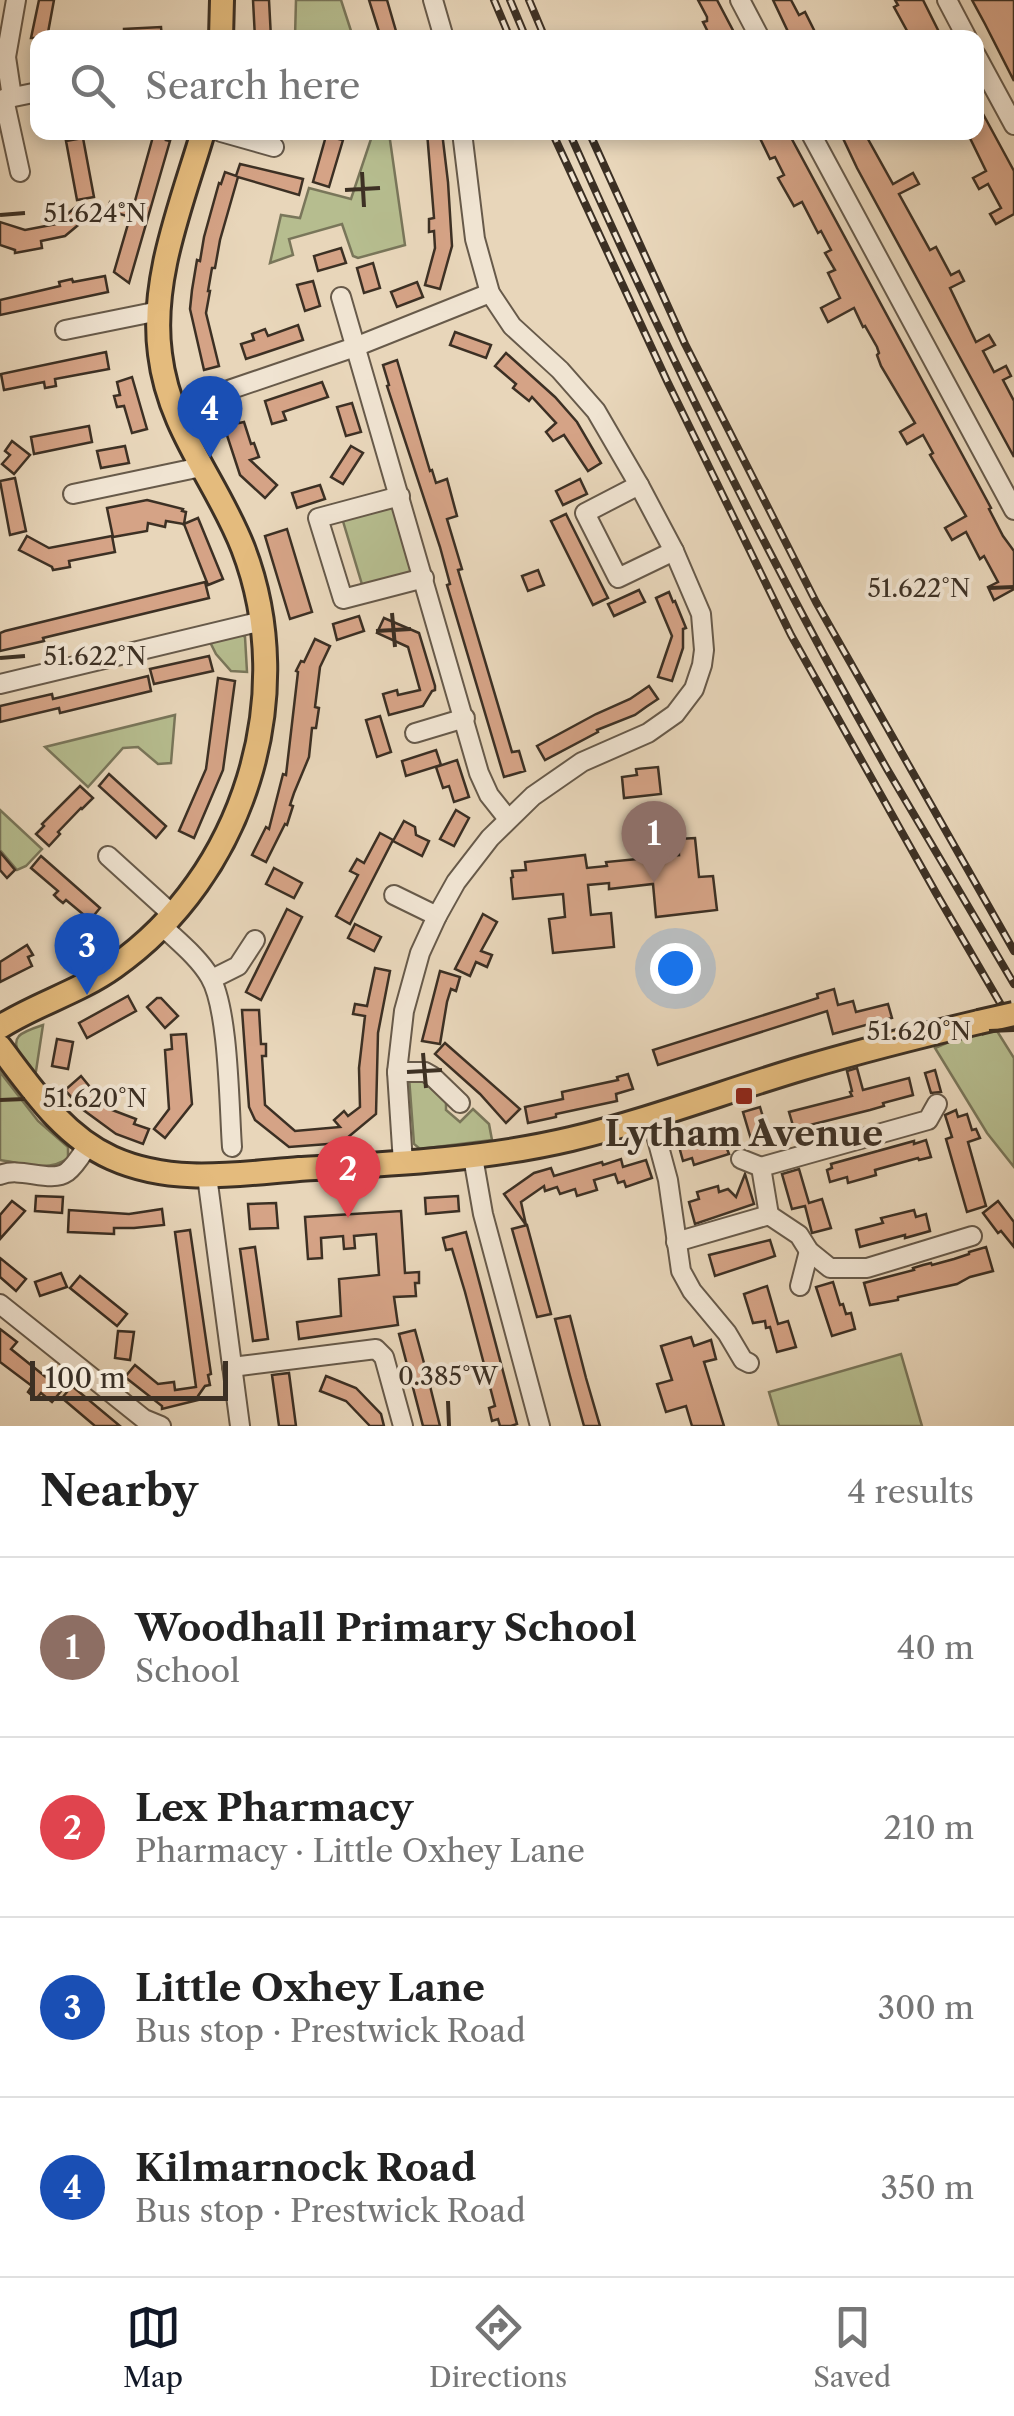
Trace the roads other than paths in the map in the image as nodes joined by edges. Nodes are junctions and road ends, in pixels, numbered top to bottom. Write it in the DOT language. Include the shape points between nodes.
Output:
graph roads {
  1 [pos="16,0"];
  2 [pos="222,0"];
  3 [pos="433,0"];
  4 [pos="947,0"];
  5 [pos="742,1"];
  6 [pos="221,30"];
  7 [pos="442,30"];
  8 [pos="756,30"];
  9 [pos="963,30"];
  10 [pos="984,70"];
  11 [pos="30,93"];
  12 [pos="5,98"];
  13 [pos="1014,124"];
  14 [pos="201,140"];
  15 [pos="250,140"];
  16 [pos="463,140"];
  17 [pos="814,140"];
  18 [pos="274,147"];
  19 [pos="20,172"];
  20 [pos="490,293"];
  21 [pos="341,296"];
  22 [pos="159,311"];
  23 [pos="65,330"];
  24 [pos="355,346"];
  25 [pos="172,409"];
  26 [pos="201,467"];
  27 [pos="639,485"];
  28 [pos="73,494"];
  29 [pos="400,496"];
  30 [pos="1014,510"];
  31 [pos="674,551"];
  32 [pos="424,578"];
  33 [pos="262,621"];
  34 [pos="0,684"];
  35 [pos="465,718"];
  36 [pos="414,733"];
  37 [pos="508,819"];
  38 [pos="108,856"];
  39 [pos="394,895"];
  40 [pos="437,916"];
  41 [pos="168,920"];
  42 [pos="255,940"];
  43 [pos="212,979"];
  44 [pos="1014,1014"];
  45 [pos="0,1027"];
  46 [pos="0,1047"];
  47 [pos="397,1072"];
  48 [pos="460,1103"];
  49 [pos="937,1104"];
  50 [pos="651,1116"];
  51 [pos="88,1145"];
  52 [pos="232,1147"];
  53 [pos="473,1157"];
  54 [pos="741,1159"];
  55 [pos="403,1163"];
  56 [pos="761,1167"];
  57 [pos="0,1175"];
  58 [pos="207,1176"];
  59 [pos="769,1215"];
  60 [pos="972,1236"];
  61 [pos="676,1242"];
  62 [pos="809,1252"];
  63 [pos="800,1286"];
  64 [pos="0,1304"];
  65 [pos="749,1363"];
  66 [pos="232,1368"];
  67 [pos="161,1426"];
  68 [pos="240,1426"];
  69 [pos="402,1426"];
  70 [pos="540,1426"];
  1 -- 12 [label="street"];
  2 -- 6 [label="main road"];
  3 -- 7 [label="street"];
  4 -- 9 [label="street"];
  5 -- 8 [label="street"];
  10 -- 13 [label="street"];
  11 -- 12 [label="street"];
  12 -- 19 [label="street"];
  14 -- 22 [label="main road"];
  15 -- 18 [label="street"];
  16 -- 20 [label="street" via="475,239"];
  17 -- 30 [label="street"];
  20 -- 24 [label="street"];
  20 -- 27 [label="street" via="512,326 596,411"];
  21 -- 24 [label="street"];
  22 -- 23 [label="street"];
  22 -- 25 [label="main road"];
  24 -- 25 [label="street"];
  24 -- 29 [label="street"];
  25 -- 26 [label="main road"];
  26 -- 28 [label="street"];
  26 -- 33 [label="main road" via="243,548"];
  27 -- 31 [label="street"];
  27 -- 31 [label="street" via="585,513 618,578"];
  29 -- 32 [label="street"];
  29 -- 32 [label="street" via="318,518 343,599"];
  31 -- 37 [label="street" via="705,636 694,689 661,726 582,762"];
  32 -- 35 [label="street"];
  33 -- 34 [label="street"];
  33 -- 41 [label="main road" via="266,672 251,772 228,834"];
  35 -- 36 [label="street"];
  35 -- 37 [label="street" via="484,785"];
  37 -- 40 [label="street" via="473,858"];
  38 -- 41 [label="street"];
  39 -- 40 [label="street"];
  40 -- 47 [label="street" via="409,987"];
  41 -- 43 [label="street"];
  41 -- 45 [label="main road" via="113,968"];
  42 -- 43 [label="street" via="238,966"];
  43 -- 52 [label="street" via="223,1019"];
  44 -- 50 [label="main road, bridge" via="802,1068"];
  46 -- 51 [label="main road"];
  47 -- 48 [label="street" via="425,1072"];
  47 -- 55 [label="street"];
  49 -- 56 [label="street" via="928,1120"];
  50 -- 53 [label="main road"];
  50 -- 61 [label="street"];
  51 -- 57 [label="street" via="56,1176 14,1170"];
  51 -- 58 [label="main road" via="164,1174"];
  53 -- 55 [label="main road"];
  53 -- 70 [label="street" via="482,1214"];
  54 -- 56 [label="street"];
  55 -- 58 [label="main road"];
  56 -- 59 [label="street"];
  58 -- 66 [label="street"];
  59 -- 61 [label="street"];
  59 -- 62 [label="street" via="799,1235"];
  60 -- 62 [label="street" via="867,1268 830,1268"];
  61 -- 65 [label="street" via="681,1271"];
  62 -- 63 [label="street"];
  64 -- 67 [label="street"];
  66 -- 68 [label="street"];
  66 -- 69 [label="street" via="376,1349 384,1357"];
}
